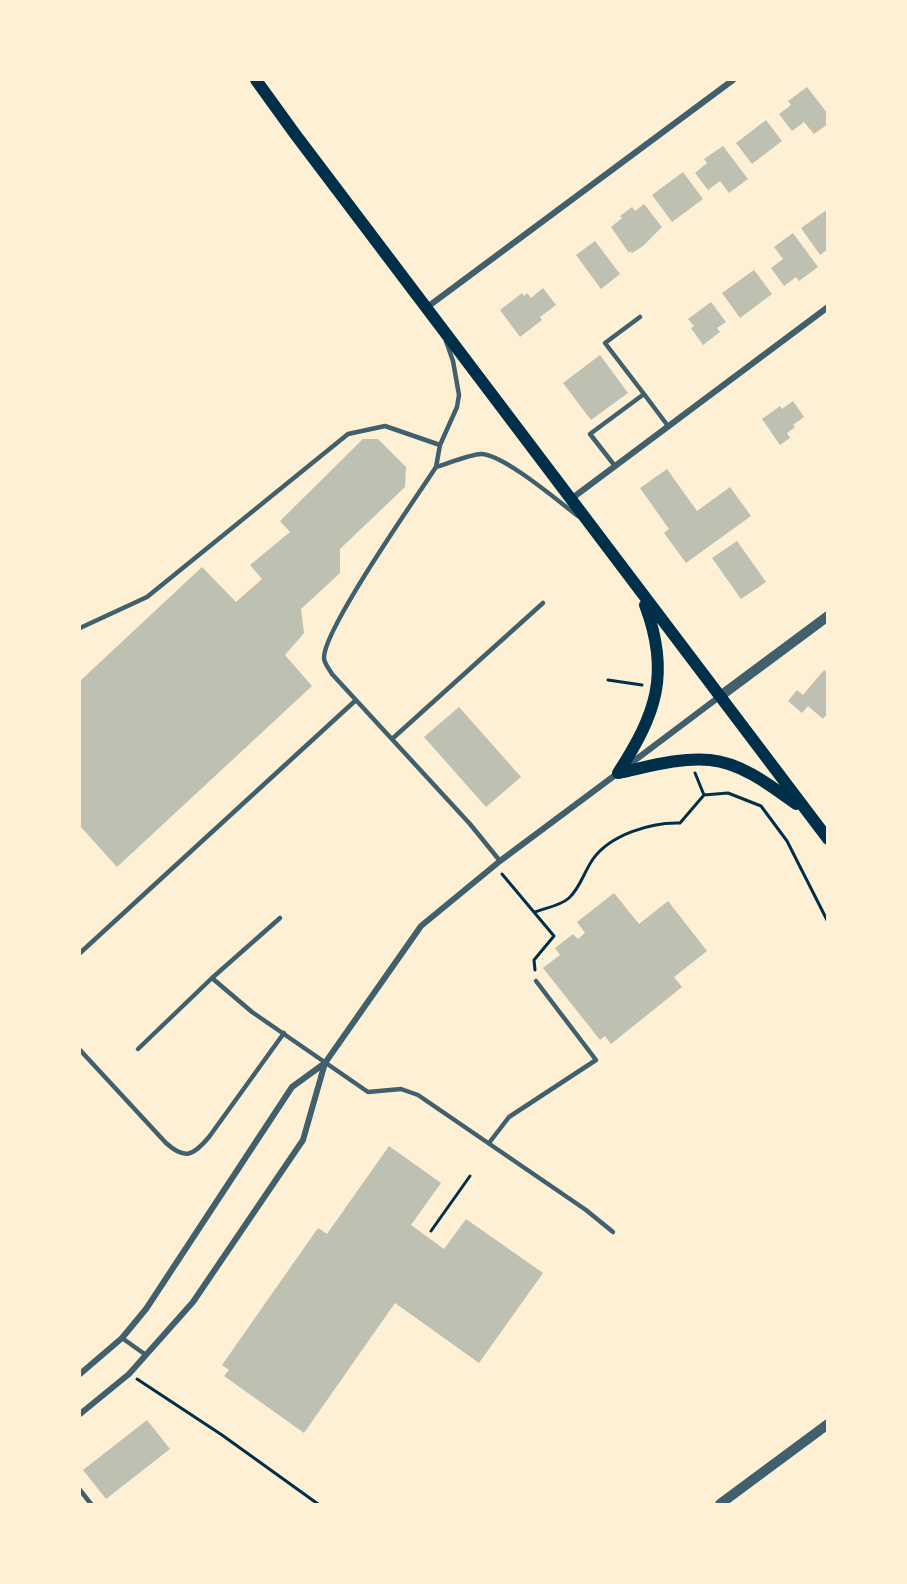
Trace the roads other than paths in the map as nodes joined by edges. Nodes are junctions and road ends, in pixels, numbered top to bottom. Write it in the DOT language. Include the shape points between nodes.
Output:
graph roads {
  1 [pos="250,80"];
  2 [pos="256,80"];
  3 [pos="733,80"];
  4 [pos="295,134"];
  5 [pos="828,307"];
  6 [pos="426,308"];
  7 [pos="640,317"];
  8 [pos="442,329"];
  9 [pos="644,394"];
  10 [pos="668,426"];
  11 [pos="441,445"];
  12 [pos="615,466"];
  13 [pos="436,467"];
  14 [pos="570,500"];
  15 [pos="589,523"];
  16 [pos="639,590"];
  17 [pos="543,603"];
  18 [pos="828,616"];
  19 [pos="80,628"];
  20 [pos="719,697"];
  21 [pos="356,700"];
  22 [pos="392,739"];
  23 [pos="618,773"];
  24 [pos="808,814"];
  25 [pos="828,839"];
  26 [pos="497,863"];
  27 [pos="280,918"];
  28 [pos="80,953"];
  29 [pos="212,978"];
  30 [pos="536,981"];
  31 [pos="284,1033"];
  32 [pos="138,1049"];
  33 [pos="80,1050"];
  34 [pos="325,1063"];
  35 [pos="489,1143"];
  36 [pos="613,1232"];
  37 [pos="122,1338"];
  38 [pos="146,1355"];
  39 [pos="80,1374"];
  40 [pos="80,1414"];
  41 [pos="828,1424"];
  42 [pos="80,1490"];
  43 [pos="91,1504"];
  44 [pos="720,1504"];
  1 -- 4 [label="main road"];
  2 -- 4 [label="main road"];
  3 -- 6 [label="street"];
  4 -- 6 [label="main road"];
  5 -- 10 [label="street"];
  6 -- 8 [label="main road"];
  7 -- 9 [label="lane" via="605,343"];
  8 -- 11 [label="lane" via="459,395"];
  8 -- 14 [label="main road"];
  9 -- 10 [label="lane"];
  9 -- 12 [label="lane" via="590,434"];
  10 -- 12 [label="street"];
  11 -- 13 [label="lane"];
  11 -- 19 [label="lane" via="385,426 348,434 147,597"];
  12 -- 14 [label="street"];
  13 -- 15 [label="lane" via="481,454 490,456"];
  13 -- 21 [label="lane" via="343,611 325,649 323,660"];
  14 -- 15 [label="main road"];
  15 -- 16 [label="main road"];
  16 -- 20 [label="main road"];
  16 -- 23 [label="main road" via="657,647 657,687 645,726"];
  17 -- 22 [label="lane"];
  18 -- 20 [label="street"];
  20 -- 23 [label="street"];
  20 -- 24 [label="main road"];
  21 -- 22 [label="lane"];
  21 -- 28 [label="lane"];
  22 -- 26 [label="lane" via="470,824"];
  23 -- 24 [label="main road" via="673,762 711,760 770,785"];
  23 -- 26 [label="street"];
  24 -- 25 [label="main road"];
  26 -- 34 [label="street" via="421,926"];
  27 -- 29 [label="lane"];
  29 -- 31 [label="lane"];
  29 -- 32 [label="lane"];
  30 -- 35 [label="lane" via="596,1060 509,1117"];
  31 -- 33 [label="lane" via="209,1137 199,1149 188,1154 177,1153 166,1143"];
  31 -- 34 [label="lane"];
  34 -- 35 [label="lane" via="368,1092 401,1089 418,1095"];
  34 -- 37 [label="street" via="292,1087 146,1309"];
  34 -- 38 [label="street" via="303,1140 193,1302"];
  35 -- 36 [label="lane"];
  37 -- 38 [label="lane"];
  37 -- 39 [label="street"];
  38 -- 40 [label="street"];
  41 -- 44 [label="street"];
  42 -- 43 [label="lane"];
}
